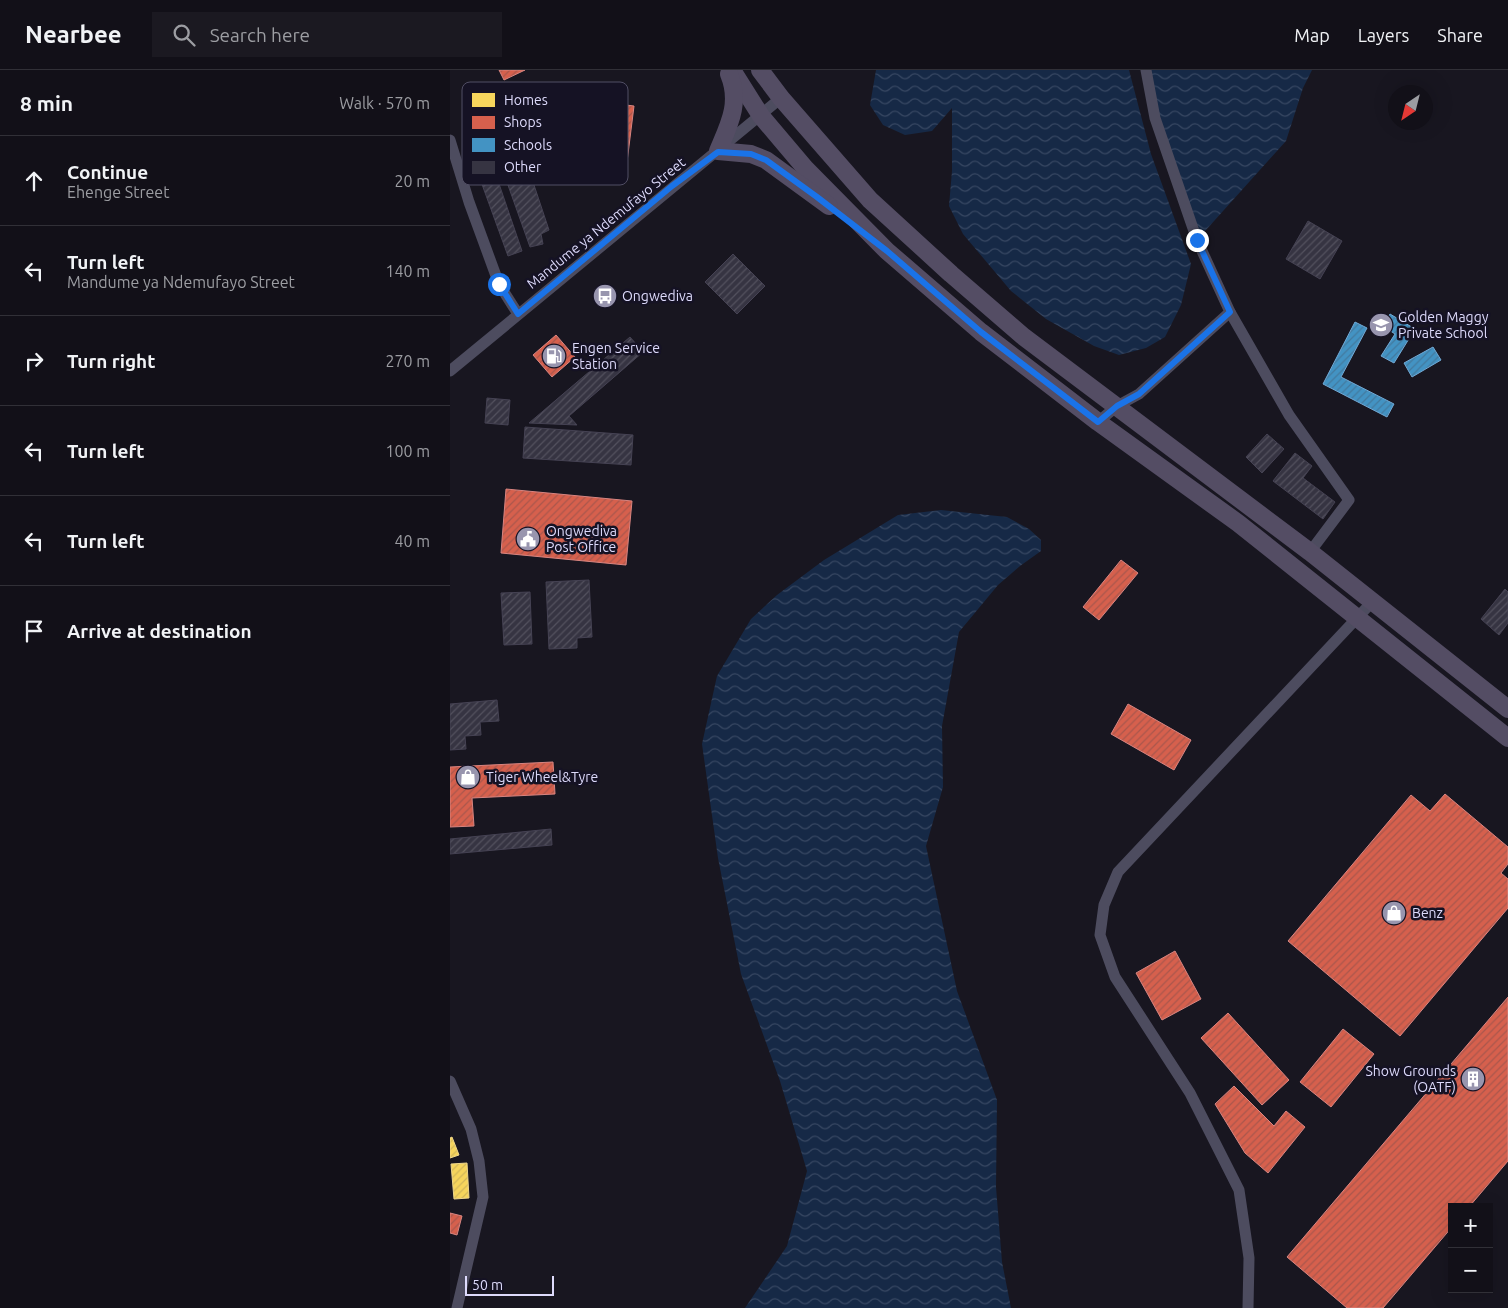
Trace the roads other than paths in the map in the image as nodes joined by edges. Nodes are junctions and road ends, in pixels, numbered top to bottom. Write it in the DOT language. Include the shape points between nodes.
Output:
graph roads {
  1 [pos="727,70"];
  2 [pos="732,70"];
  3 [pos="760,70"];
  4 [pos="1146,70"];
  5 [pos="781,98"];
  6 [pos="761,116"];
  7 [pos="450,140"];
  8 [pos="718,152"];
  9 [pos="462,179"];
  10 [pos="464,185"];
  11 [pos="887,251"];
  12 [pos="1230,312"];
  13 [pos="518,314"];
  14 [pos="450,371"];
  15 [pos="1117,406"];
  16 [pos="1098,422"];
  17 [pos="1310,552"];
  18 [pos="1373,601"];
  19 [pos="1357,618"];
  20 [pos="1508,709"];
  21 [pos="1508,738"];
  22 [pos="450,1081"];
  23 [pos="457,1308"];
  24 [pos="1248,1308"];
  1 -- 8 [label="main road" via="735,100"];
  2 -- 6 [label="main road"];
  3 -- 5 [label="main road"];
  4 -- 12 [label="street" via="1155,118 1197,240"];
  5 -- 6 [label="street, Mandume ya Ndemufayo Street"];
  5 -- 15 [label="main road" via="884,214 1024,338"];
  6 -- 8 [label="street, Mandume ya Ndemufayo Street"];
  6 -- 11 [label="main road" via="805,168"];
  7 -- 9 [label="street"];
  8 -- 11 [label="main road" via="751,154 766,160"];
  8 -- 13 [label="street, Mandume ya Ndemufayo Street" via="672,186"];
  10 -- 13 [label="street" via="499,284"];
  11 -- 16 [label="main road" via="981,332"];
  12 -- 15 [label="street" via="1139,394"];
  12 -- 17 [label="street" via="1289,415 1350,500"];
  13 -- 14 [label="street, Mandume ya Ndemufayo Street"];
  15 -- 16 [label="street"];
  15 -- 17 [label="main road"];
  16 -- 19 [label="main road" via="1238,523"];
  17 -- 18 [label="main road"];
  18 -- 19 [label="street"];
  18 -- 20 [label="main road"];
  19 -- 21 [label="main road"];
  19 -- 24 [label="street" via="1118,872 1104,905 1100,935 1115,977 1190,1093 1239,1190 1249,1258"];
  22 -- 23 [label="street" via="471,1129 483,1197"];
}
